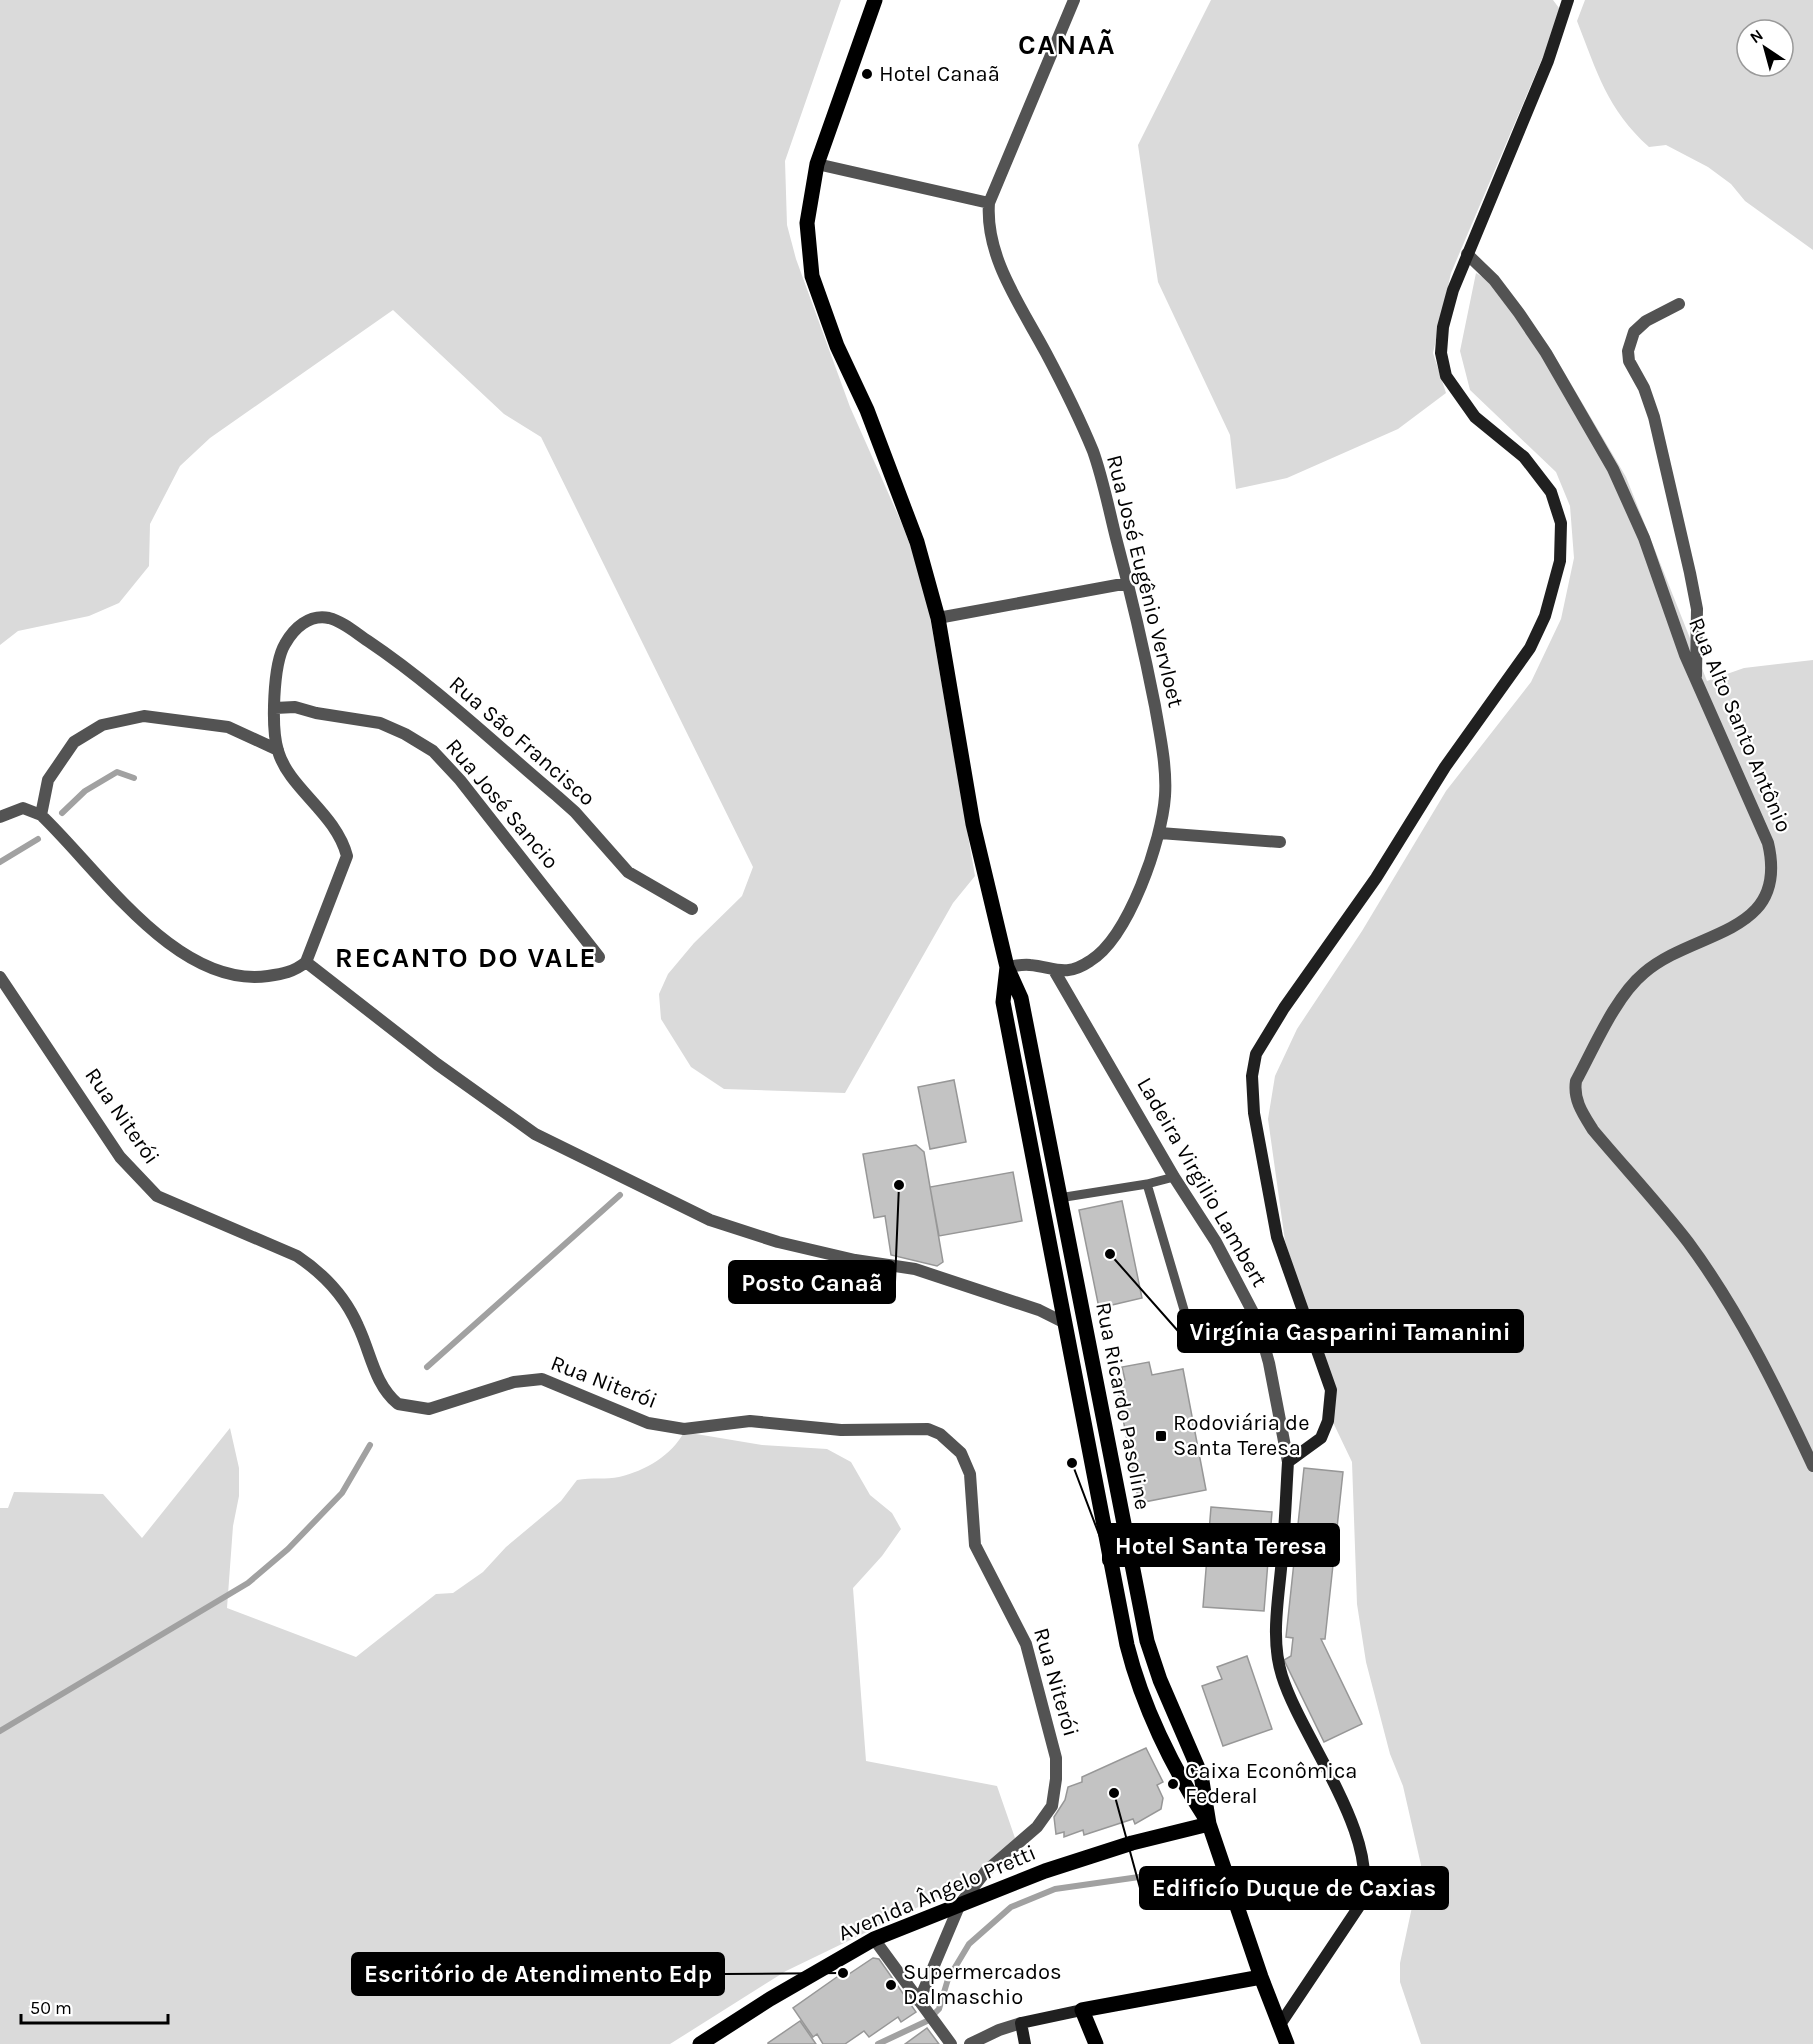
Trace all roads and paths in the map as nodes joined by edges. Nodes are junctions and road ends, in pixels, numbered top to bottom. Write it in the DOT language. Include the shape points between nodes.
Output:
graph roads {
  1 [pos="875,0"];
  2 [pos="1074,0"];
  3 [pos="1568,0"];
  4 [pos="818,164"];
  5 [pos="989,203"];
  6 [pos="1467,254"];
  7 [pos="1680,304"];
  8 [pos="1128,583"];
  9 [pos="938,618"];
  10 [pos="1696,680"];
  11 [pos="275,708"];
  12 [pos="278,750"];
  13 [pos="40,815"];
  14 [pos="0,817"];
  15 [pos="1160,833"];
  16 [pos="1280,842"];
  17 [pos="692,909"];
  18 [pos="599,957"];
  19 [pos="306,962"];
  20 [pos="1007,967"];
  21 [pos="1055,972"];
  22 [pos="0,977"];
  23 [pos="1174,1177"];
  24 [pos="1147,1184"];
  25 [pos="1059,1198"];
  26 [pos="1187,1320"];
  27 [pos="1065,1323"];
  28 [pos="1288,1462"];
  29 [pos="1813,1466"];
  30 [pos="1209,1824"];
  31 [pos="960,1904"];
  32 [pos="874,1939"];
  33 [pos="1261,1977"];
  34 [pos="919,2001"];
  35 [pos="1082,2010"];
  36 [pos="1021,2023"];
  37 [pos="1279,2026"];
  38 [pos="700,2044"];
  39 [pos="951,2044"];
  40 [pos="970,2044"];
  41 [pos="1025,2044"];
  42 [pos="1096,2044"];
  43 [pos="1287,2044"];
  1 -- 4 [label="main road"];
  2 -- 5 [label="street, Rua José Eugênio Vervloet"];
  3 -- 6 [label="street" via="1548,61"];
  4 -- 5 [label="street"];
  4 -- 9 [label="main road" via="807,223 812,276 917,542"];
  5 -- 8 [label="street, Rua José Eugênio Vervloet" via="989,230 1002,271 1067,391 1094,453"];
  6 -- 10 [label="street, Rua Alto Santo Antônio" via="1494,280 1546,353 1613,469 1633,510"];
  6 -- 28 [label="street" via="1443,327 1441,353 1446,376 1475,417 1524,457 1551,492 1561,523 1560,561 1545,616 1530,648 1445,767 1376,878 1256,1054 1252,1076 1254,1113 1277,1237 1331,1390 1328,1421 1321,1438"];
  7 -- 10 [label="street" via="1646,321 1634,332 1628,351 1654,417 1692,582 1699,634"];
  8 -- 9 [label="street"];
  8 -- 15 [label="street, Rua José Eugênio Vervloet" via="1161,740 1165,795"];
  9 -- 20 [label="main road" via="973,824"];
  10 -- 29 [label="street, Rua Alto Santo Antônio" via="1768,843 1773,863 1769,893 1760,906 1740,921 1669,957 1633,983 1576,1081 1576,1100 1593,1130 1688,1242 1723,1294 1775,1385"];
  11 -- 12 [label="street, Rua São Francisco"];
  11 -- 17 [label="street, Rua São Francisco" via="277,661 288,638 299,626 317,618 330,618 431,688 575,812 628,872"];
  11 -- 18 [label="street, Rua José Sancio" via="296,706 380,723 433,751"];
  12 -- 13 [label="street" via="228,727 144,716 102,725 74,742 48,780"];
  12 -- 19 [label="street" via="285,766 337,831 347,856"];
  13 -- 14 [label="street" via="22,808"];
  13 -- 19 [label="street" via="124,903 182,952 220,972 242,978 288,973"];
  15 -- 16 [label="street"];
  15 -- 21 [label="street, Rua José Eugênio Vervloet" via="1149,868 1116,937 1090,962"];
  19 -- 27 [label="street" via="535,1134 710,1220 778,1242 915,1269 1039,1310"];
  20 -- 21 [label="street" via="1029,964"];
  20 -- 25 [label="main road, Rua Ricardo Pasoline" via="1021,998"];
  20 -- 27 [label="main road, Rua Ricardo Pasoline" via="1003,1002"];
  21 -- 23 [label="street, Ladeira Virgilio Lambert"];
  22 -- 31 [label="street, Rua Niterói" via="101,1131 139,1179 157,1196 297,1256 314,1267 347,1304 379,1382 398,1404 429,1409 514,1382 542,1379 619,1413 671,1428 750,1421 841,1430 928,1429 952,1443 967,1462 970,1474 975,1545 1026,1644 1056,1758 1052,1806 1037,1827 986,1871"];
  23 -- 24 [label="lane"];
  23 -- 28 [label="street, Ladeira Virgilio Lambert" via="1216,1242 1257,1320"];
  24 -- 25 [label="lane"];
  24 -- 26 [label="lane"];
  25 -- 30 [label="main road, Rua Ricardo Pasoline" via="1147,1641 1201,1776"];
  27 -- 30 [label="main road, Rua Ricardo Pasoline" via="1132,1664 1183,1784"];
  28 -- 37 [label="street" via="1276,1622 1282,1675 1298,1717 1347,1813 1365,1872 1360,1905"];
  30 -- 31 [label="main road, Avenida Ângelo Pretti" via="1132,1843"];
  30 -- 33 [label="main road"];
  31 -- 32 [label="main road, Avenida Ângelo Pretti"];
  31 -- 34 [label="street, Rua Niterói"];
  32 -- 34 [label="street"];
  32 -- 38 [label="main road, Avenida Ângelo Pretti"];
  33 -- 35 [label="main road"];
  33 -- 37 [label="main road"];
  34 -- 39 [label="street"];
  35 -- 36 [label="street"];
  35 -- 42 [label="main road"];
  36 -- 40 [label="street"];
  36 -- 41 [label="street"];
  37 -- 43 [label="main road"];
}
